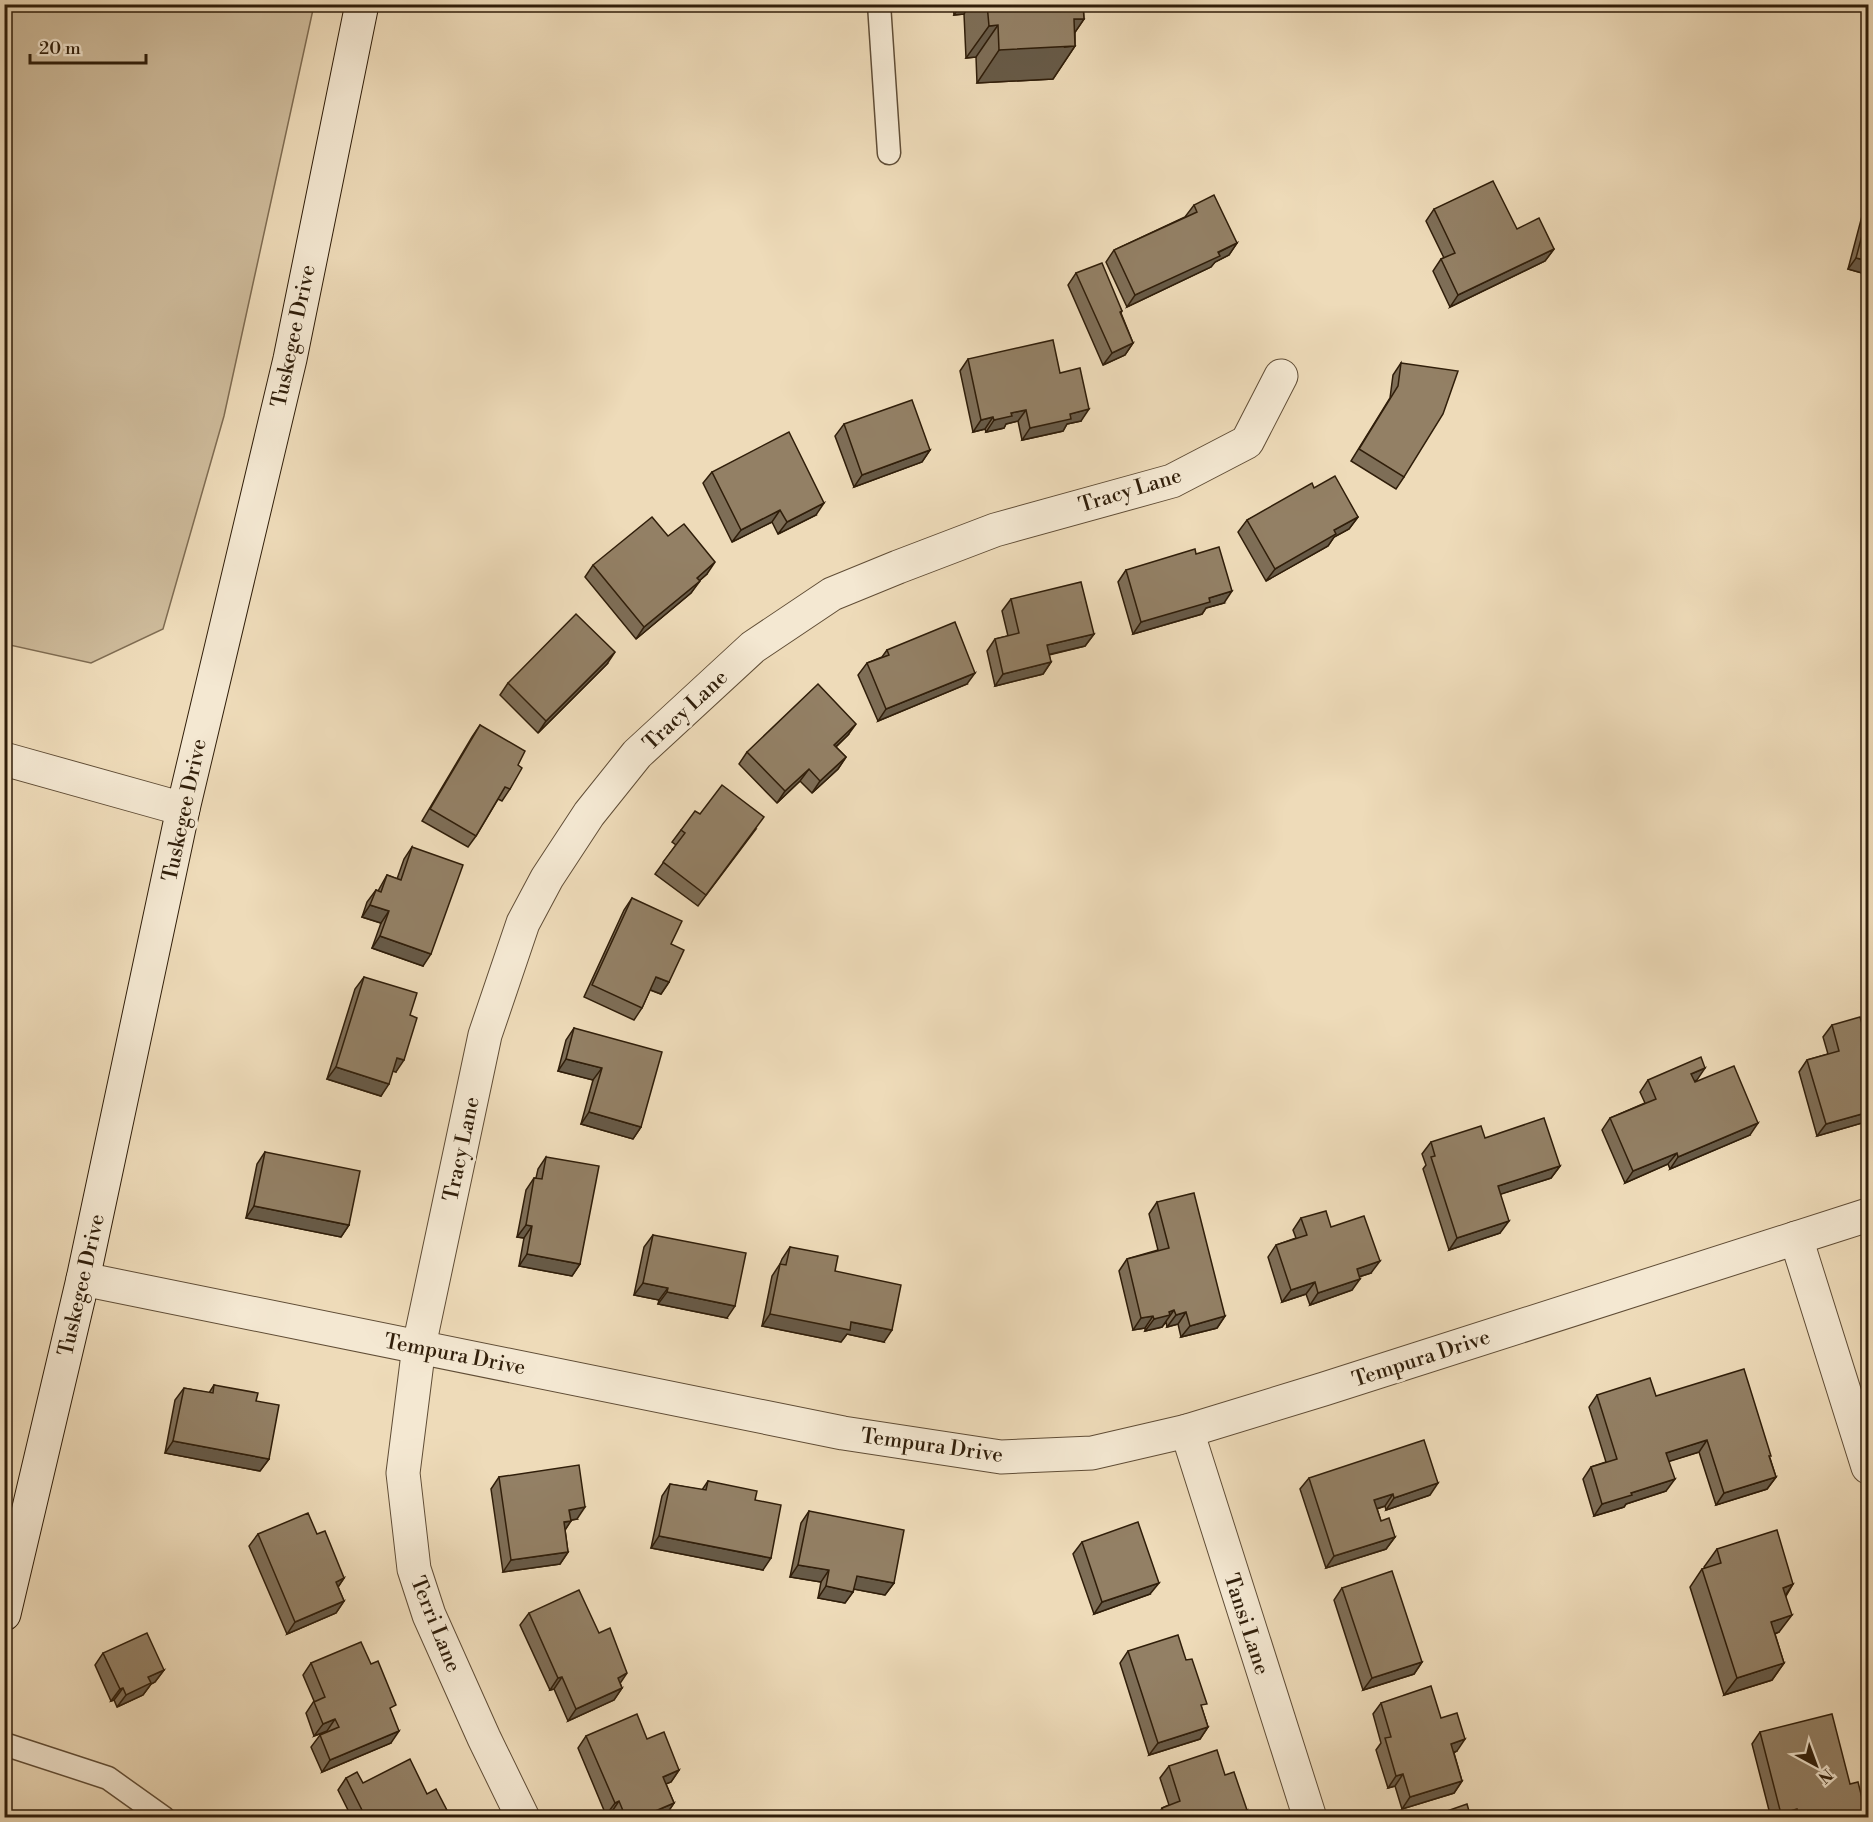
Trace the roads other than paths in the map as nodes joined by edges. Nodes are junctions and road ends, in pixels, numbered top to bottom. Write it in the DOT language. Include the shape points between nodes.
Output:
graph roads {
  1 [pos="362,4"];
  2 [pos="879,4"];
  3 [pos="890,153"];
  4 [pos="1281,376"];
  5 [pos="4,759"];
  6 [pos="183,809"];
  7 [pos="1869,1215"];
  8 [pos="1796,1238"];
  9 [pos="83,1279"];
  10 [pos="419,1346"];
  11 [pos="1186,1431"];
  12 [pos="1869,1467"];
  13 [pos="4,1614"];
  14 [pos="4,1744"];
  15 [pos="164,1818"];
  16 [pos="523,1818"];
  17 [pos="1310,1818"];
  1 -- 6 [label="street, Tuskegee Drive" via="290,359"];
  2 -- 3 [label="lane"];
  4 -- 10 [label="street, Tracy Lane" via="1247,442 1172,481 995,530 832,594 749,650 637,754 589,814 523,923 485,1035"];
  5 -- 6 [label="street"];
  6 -- 9 [label="street, Tuskegee Drive"];
  7 -- 8 [label="street, Tempura Drive"];
  8 -- 11 [label="street, Tempura Drive"];
  8 -- 12 [label="street"];
  9 -- 10 [label="street, Tempura Drive"];
  9 -- 13 [label="street, Tuskegee Drive"];
  10 -- 11 [label="street, Tempura Drive" via="843,1433 1001,1457 1092,1453"];
  10 -- 16 [label="street, Terri Lane" via="403,1473 414,1569 429,1615"];
  11 -- 17 [label="street, Tansi Lane"];
  14 -- 15 [label="lane" via="108,1778"];
}
